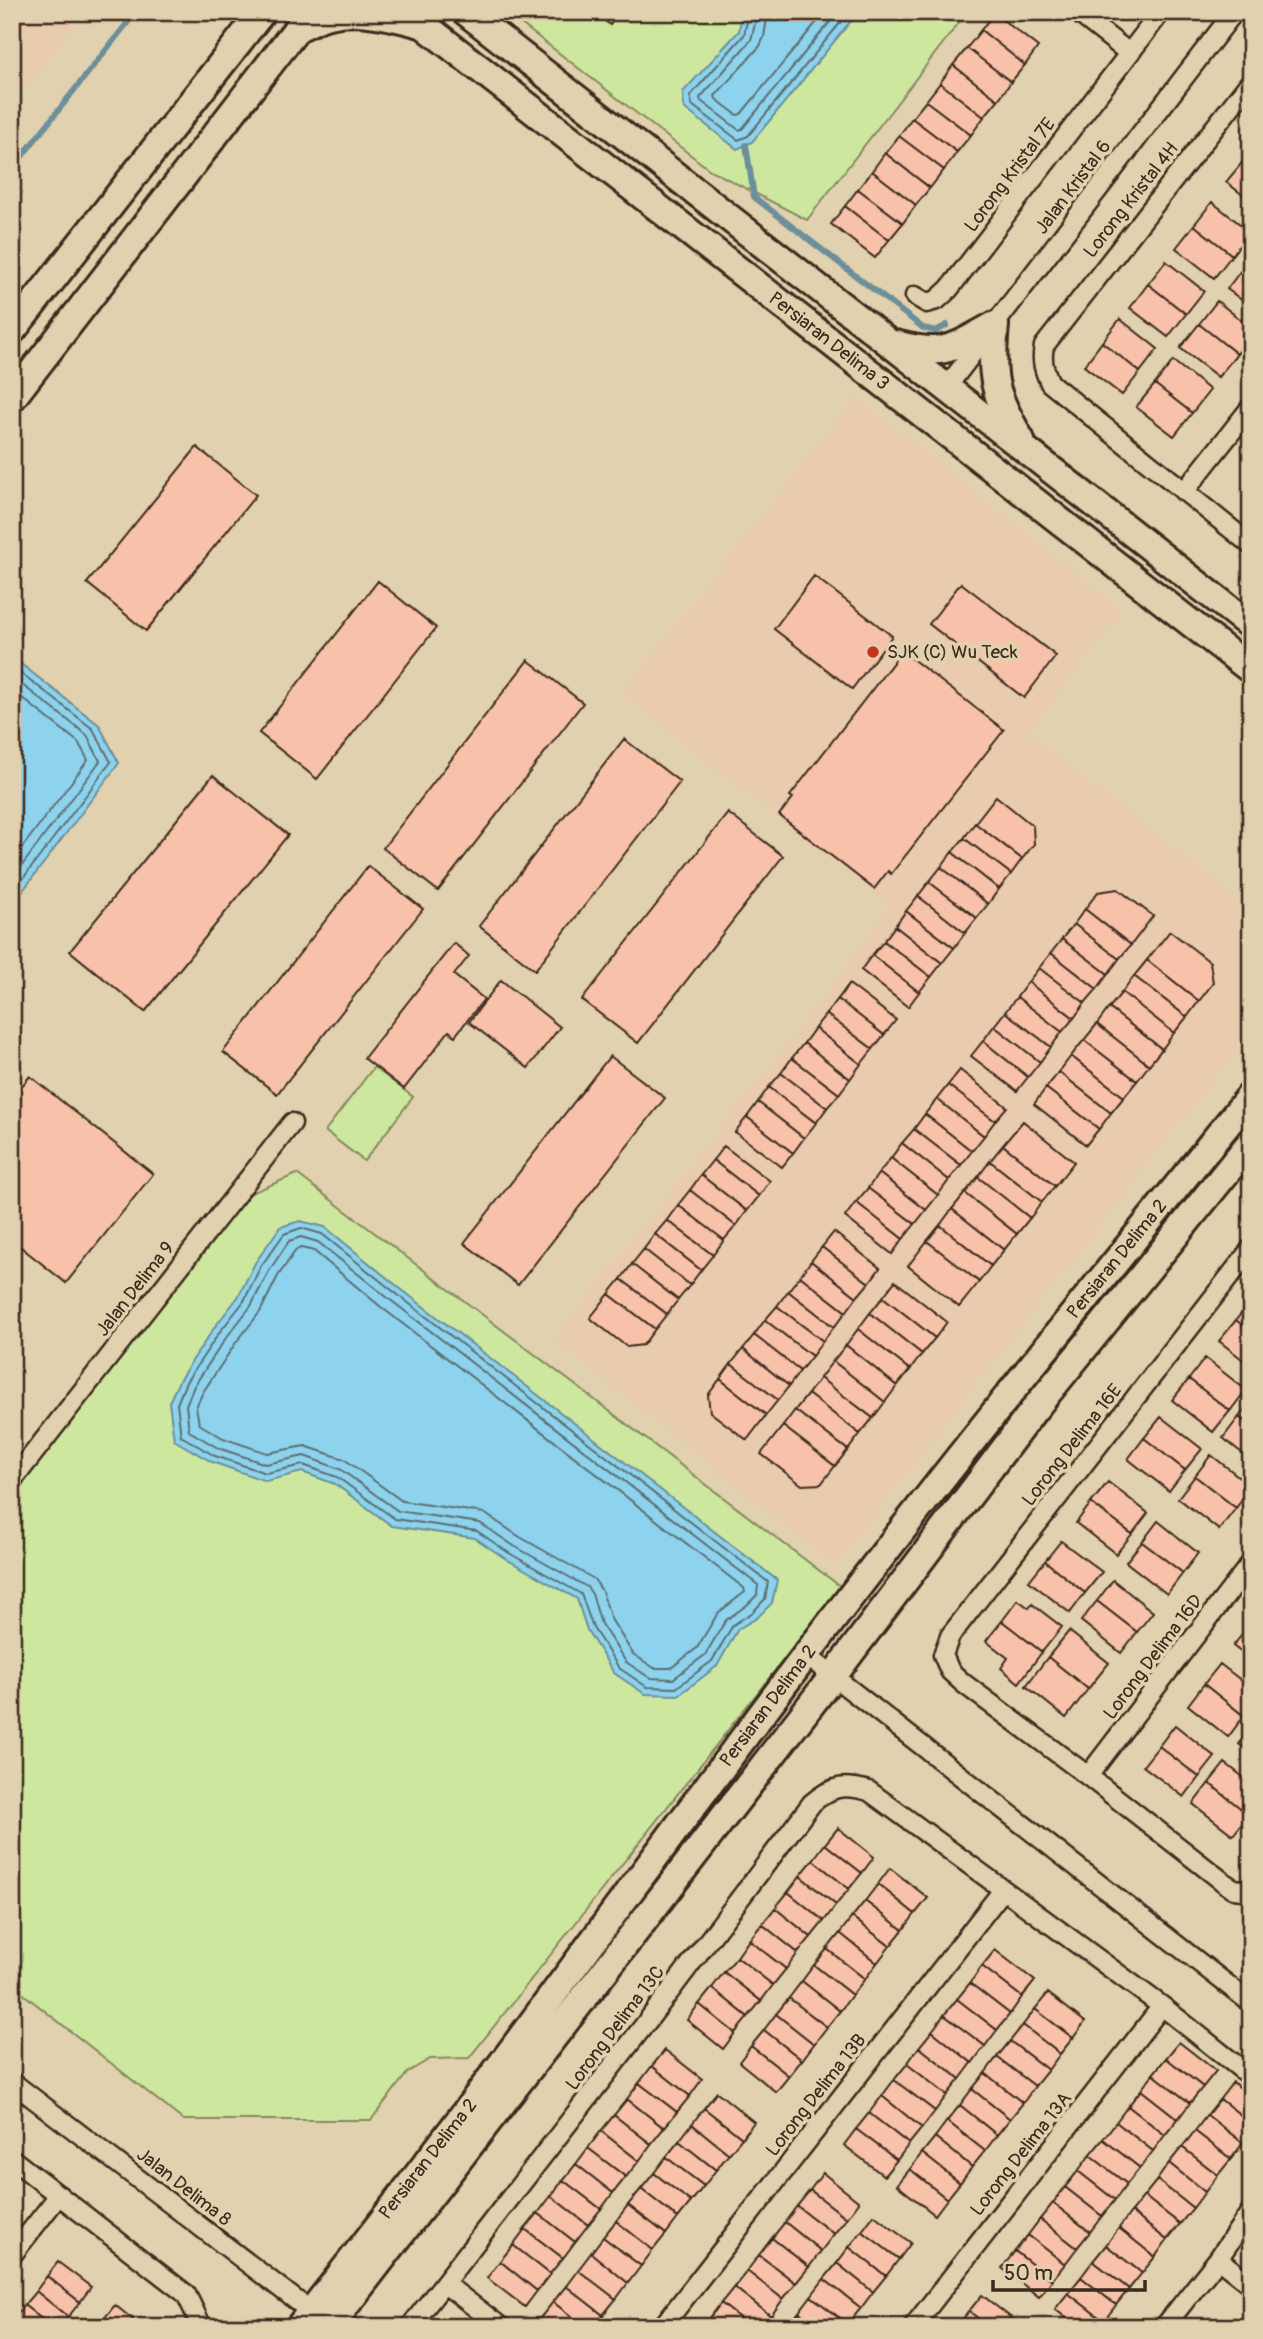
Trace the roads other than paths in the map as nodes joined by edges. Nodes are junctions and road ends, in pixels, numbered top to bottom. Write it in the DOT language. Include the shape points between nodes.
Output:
graph roads {
  1 [pos="262,12"];
  2 [pos="466,12"];
  3 [pos="1077,12"];
  4 [pos="1161,12"];
  5 [pos="1234,12"];
  6 [pos="415,19"];
  7 [pos="304,20"];
  8 [pos="1129,53"];
  9 [pos="1251,81"];
  10 [pos="653,159"];
  11 [pos="632,187"];
  12 [pos="915,296"];
  13 [pos="995,324"];
  14 [pos="12,331"];
  15 [pos="888,342"];
  16 [pos="946,388"];
  17 [pos="900,396"];
  18 [pos="12,398"];
  19 [pos="1251,407"];
  20 [pos="960,443"];
  21 [pos="1030,453"];
  22 [pos="1184,492"];
  23 [pos="1251,545"];
  24 [pos="1251,626"];
  25 [pos="1251,670"];
  26 [pos="1251,1095"];
  27 [pos="292,1123"];
  28 [pos="1251,1142"];
  29 [pos="1251,1249"];
  30 [pos="12,1481"];
  31 [pos="1251,1563"];
  32 [pos="806,1655"];
  33 [pos="833,1676"];
  34 [pos="1088,1776"];
  35 [pos="1003,1890"];
  36 [pos="1251,1891"];
  37 [pos="1251,2003"];
  38 [pos="1162,2006"];
  39 [pos="1251,2077"];
  40 [pos="12,2082"];
  41 [pos="12,2159"];
  42 [pos="59,2195"];
  43 [pos="1251,2211"];
  44 [pos="12,2255"];
  45 [pos="1217,2259"];
  46 [pos="444,2284"];
  47 [pos="1251,2285"];
  48 [pos="317,2323"];
  49 [pos="202,2327"];
  50 [pos="410,2327"];
  51 [pos="501,2327"];
  52 [pos="662,2327"];
  53 [pos="913,2327"];
  54 [pos="1164,2327"];
  1 -- 14 [label="street"];
  2 -- 10 [label="street, Persiaran Delima 3"];
  3 -- 8 [label="street"];
  4 -- 8 [label="street"];
  5 -- 13 [label="street, Jalan Kristal 6"];
  6 -- 7 [label="street" via="361,13"];
  6 -- 11 [label="street, Persiaran Delima 3"];
  7 -- 18 [label="street"];
  8 -- 12 [label="street, Lorong Kristal 7E" via="949,289 928,303"];
  9 -- 22 [label="street, Lorong Kristal 4H" via="1044,346 1043,367 1050,383"];
  10 -- 11 [label="street"];
  10 -- 15 [label="street, Persiaran Delima 3"];
  11 -- 17 [label="street, Persiaran Delima 3"];
  13 -- 15 [label="street" via="948,349 923,351"];
  13 -- 16 [label="street, Jalan Kristal 6"];
  13 -- 21 [label="street" via="993,380 1007,418"];
  15 -- 16 [label="street, Persiaran Delima 3"];
  16 -- 17 [label="street" via="926,397"];
  16 -- 20 [label="street" via="948,423"];
  16 -- 21 [label="street, Persiaran Delima 3"];
  17 -- 20 [label="street, Persiaran Delima 3"];
  19 -- 22 [label="street"];
  20 -- 25 [label="street, Persiaran Delima 3"];
  21 -- 24 [label="street, Persiaran Delima 3"];
  22 -- 23 [label="street"];
  26 -- 32 [label="street, Persiaran Delima 2" via="1010,1392"];
  27 -- 30 [label="street, Jalan Delima 9"];
  28 -- 33 [label="street, Persiaran Delima 2" via="1033,1411"];
  29 -- 34 [label="street, Lorong Delima 16E" via="950,1636 943,1655 950,1671"];
  31 -- 34 [label="street, Lorong Delima 16D"];
  32 -- 33 [label="street"];
  32 -- 48 [label="street, Persiaran Delima 2" via="469,2107"];
  33 -- 37 [label="street"];
  33 -- 48 [label="street, Persiaran Delima 2"];
  34 -- 36 [label="street" via="1226,1884"];
  35 -- 38 [label="street"];
  35 -- 46 [label="street, Lorong Delima 13C" via="869,1791 851,1786 828,1790 812,1803"];
  35 -- 52 [label="street, Lorong Delima 13B"];
  38 -- 39 [label="street"];
  38 -- 53 [label="street, Lorong Delima 13A"];
  40 -- 48 [label="street, Jalan Delima 8"];
  41 -- 42 [label="street"];
  42 -- 44 [label="street"];
  42 -- 49 [label="street" via="186,2294"];
  43 -- 45 [label="street"];
  45 -- 47 [label="street"];
  45 -- 54 [label="street"];
  46 -- 50 [label="street, Lorong Delima 13C"];
  46 -- 51 [label="street"];
}
